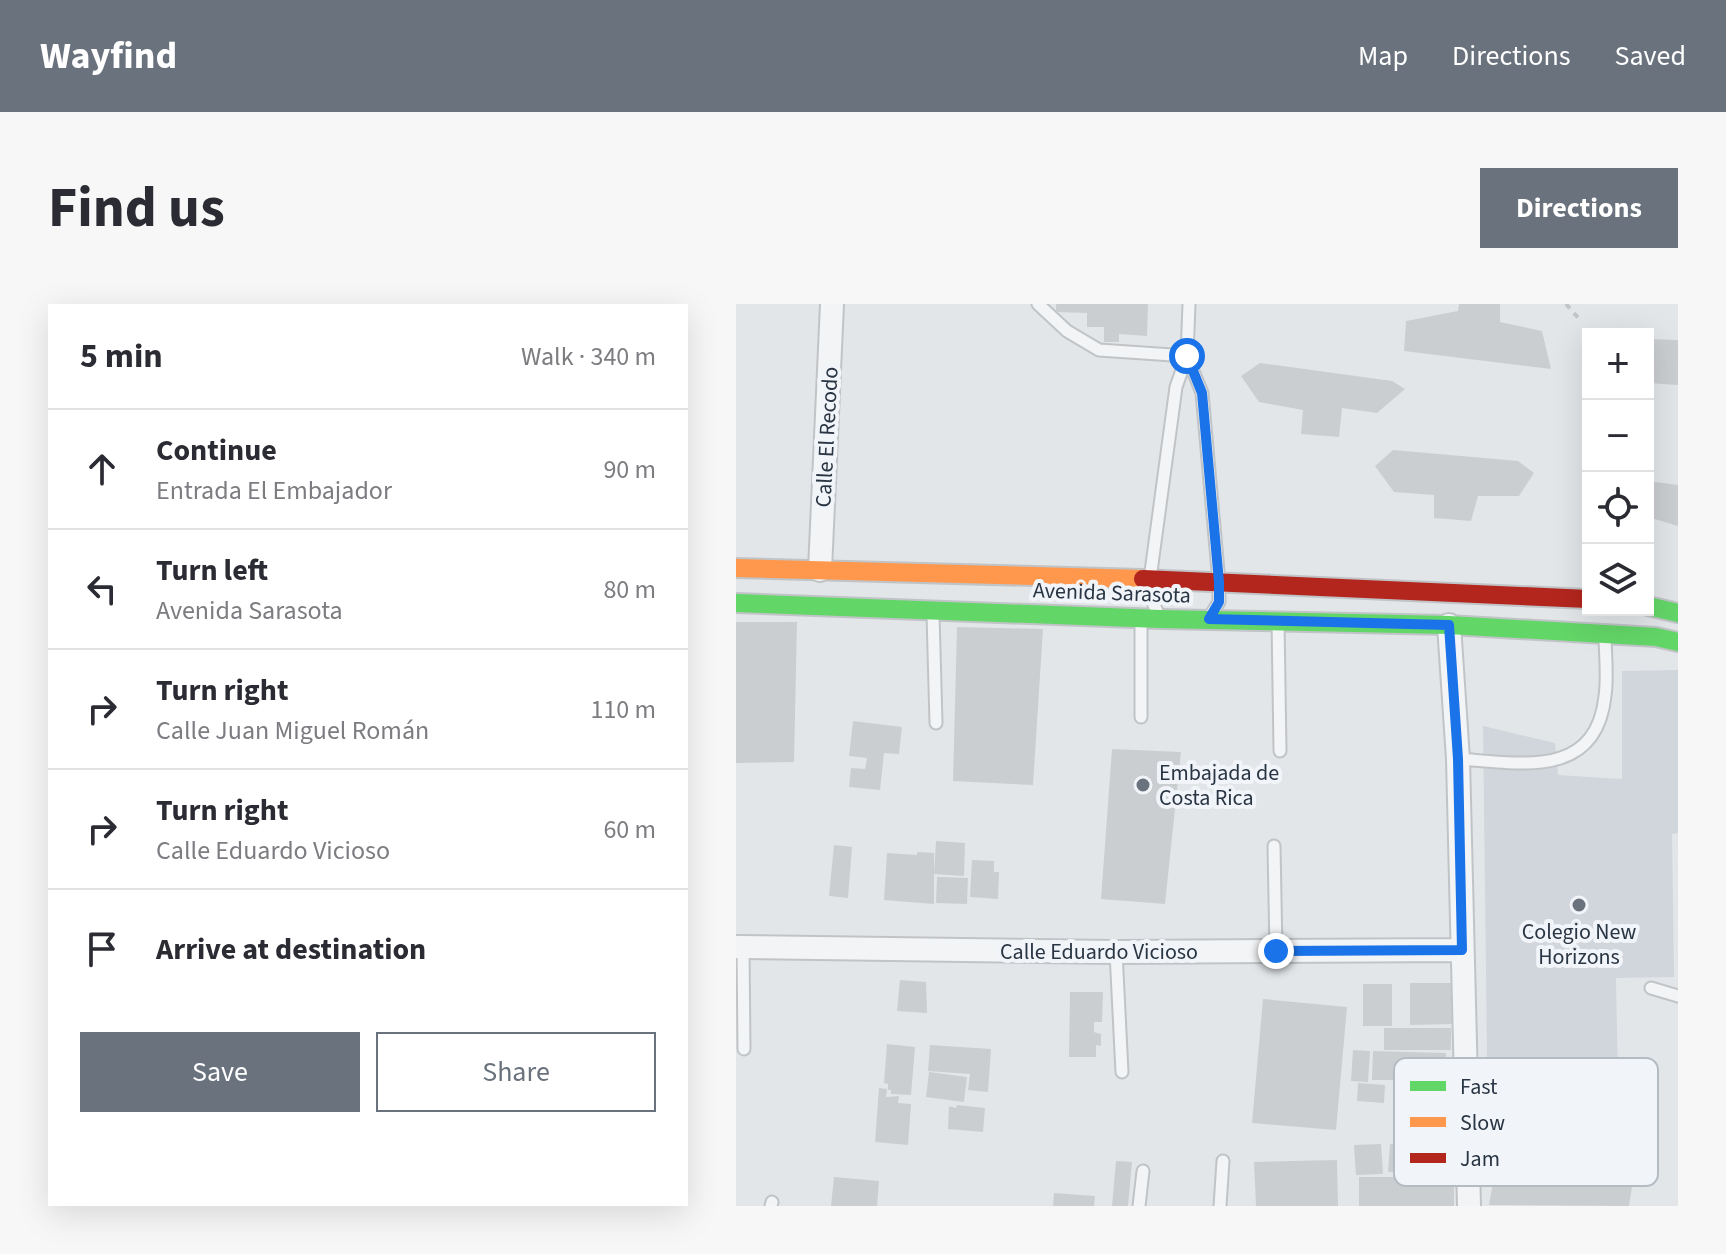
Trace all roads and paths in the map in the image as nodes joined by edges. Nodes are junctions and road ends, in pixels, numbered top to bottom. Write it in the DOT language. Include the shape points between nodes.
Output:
graph roads {
  1 [pos="832,304"];
  2 [pos="1038,304"];
  3 [pos="1189,304"];
  4 [pos="1566,304"];
  5 [pos="1580,320"];
  6 [pos="1187,356"];
  7 [pos="736,568"];
  8 [pos="820,570"];
  9 [pos="1150,579"];
  10 [pos="1219,582"];
  11 [pos="1582,598"];
  12 [pos="736,603"];
  13 [pos="1654,607"];
  14 [pos="933,609"];
  15 [pos="1678,613"];
  16 [pos="1150,618"];
  17 [pos="1209,619"];
  18 [pos="1278,621"];
  19 [pos="1449,625"];
  20 [pos="1605,634"];
  21 [pos="1678,642"];
  22 [pos="1141,717"];
  23 [pos="936,723"];
  24 [pos="1280,751"];
  25 [pos="1458,759"];
  26 [pos="1274,846"];
  27 [pos="740,947"];
  28 [pos="1462,950"];
  29 [pos="1276,951"];
  30 [pos="1116,952"];
  31 [pos="1651,988"];
  32 [pos="1678,996"];
  33 [pos="744,1049"];
  34 [pos="1465,1058"];
  35 [pos="1122,1072"];
  36 [pos="1223,1161"];
  37 [pos="1143,1171"];
  38 [pos="1468,1186"];
  39 [pos="1139,1206"];
  40 [pos="1220,1206"];
  41 [pos="1469,1206"];
  1 -- 8 [label="street, Calle El Recodo"];
  2 -- 6 [label="lane" via="1067,331 1099,350"];
  3 -- 6 [label="lane"];
  4 -- 5 [label="path"];
  6 -- 9 [label="lane" via="1176,387"];
  6 -- 10 [label="lane" via="1202,393"];
  7 -- 8 [label="main road, Avenida Sarasota"];
  8 -- 9 [label="main road, Avenida Sarasota"];
  9 -- 10 [label="main road, Avenida Sarasota"];
  9 -- 16 [label="lane"];
  10 -- 11 [label="main road, Avenida Sarasota"];
  10 -- 17 [label="lane" via="1219,602"];
  12 -- 14 [label="main road, Avenida Sarasota"];
  13 -- 15 [label="main road"];
  14 -- 16 [label="main road, Avenida Sarasota"];
  14 -- 23 [label="lane"];
  16 -- 17 [label="main road, Avenida Sarasota"];
  16 -- 22 [label="lane"];
  17 -- 18 [label="main road, Avenida Sarasota"];
  18 -- 19 [label="main road, Avenida Sarasota"];
  18 -- 24 [label="lane"];
  19 -- 20 [label="main road, Avenida Sarasota"];
  19 -- 25 [label="street"];
  20 -- 21 [label="main road, Avenida Sarasota"];
  20 -- 25 [label="lane" via="1605,697 1592,738 1582,748 1539,764"];
  25 -- 28 [label="street"];
  26 -- 29 [label="lane"];
  27 -- 30 [label="street, Calle Eduardo Vicioso"];
  27 -- 33 [label="lane"];
  28 -- 29 [label="street, Calle Eduardo Vicioso"];
  28 -- 34 [label="street"];
  29 -- 30 [label="street, Calle Eduardo Vicioso"];
  30 -- 35 [label="lane"];
  31 -- 32 [label="lane"];
  36 -- 40 [label="lane"];
  37 -- 39 [label="lane"];
  38 -- 41 [label="street"];
}
